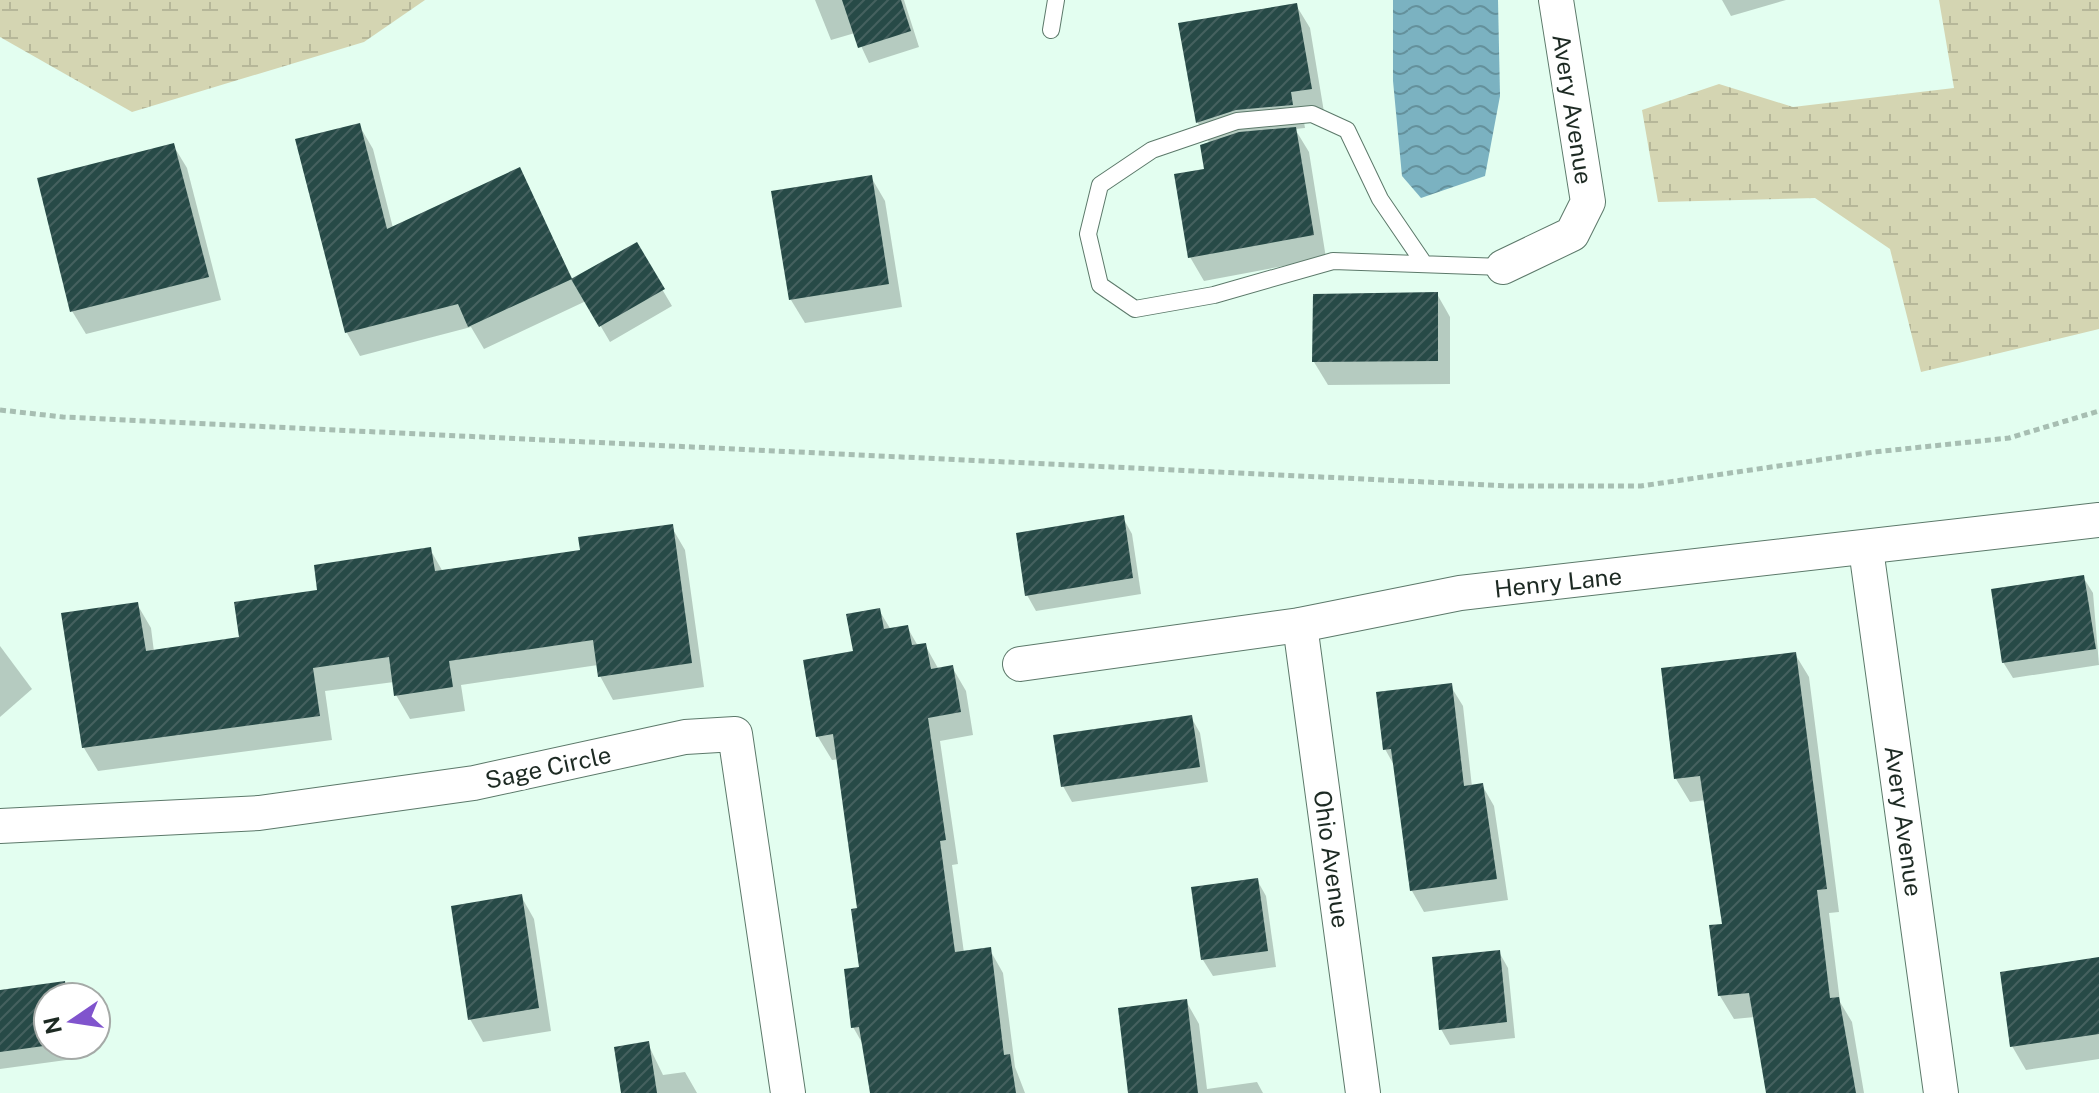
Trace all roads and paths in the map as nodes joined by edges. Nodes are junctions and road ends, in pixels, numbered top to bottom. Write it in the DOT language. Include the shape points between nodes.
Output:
graph roads {
  1 [pos="1056,0"];
  2 [pos="1556,0"];
  3 [pos="1051,30"];
  4 [pos="1423,262"];
  5 [pos="1503,267"];
  6 [pos="0,410"];
  7 [pos="2099,411"];
  8 [pos="2099,520"];
  9 [pos="1866,549"];
  10 [pos="1300,625"];
  11 [pos="1020,664"];
  12 [pos="0,826"];
  13 [pos="788,1093"];
  14 [pos="1363,1093"];
  15 [pos="1941,1093"];
  1 -- 3 [label="lane"];
  2 -- 5 [label="street, Avery Avenue" via="1588,202 1572,234"];
  4 -- 4 [label="lane" via="1333,261 1214,295 1135,309 1100,285 1088,234 1100,185 1152,150 1237,121 1312,114 1347,130 1380,199"];
  4 -- 5 [label="lane"];
  6 -- 7 [label="path" via="110,420 1510,486 1627,486 2009,438"];
  8 -- 9 [label="street, Henry Lane"];
  9 -- 10 [label="street, Henry Lane" via="1460,593"];
  9 -- 15 [label="street, Avery Avenue"];
  10 -- 11 [label="street, Henry Lane"];
  10 -- 14 [label="street, Ohio Avenue"];
  12 -- 13 [label="street, Sage Circle" via="259,813 474,783 685,737 735,734"];
}
